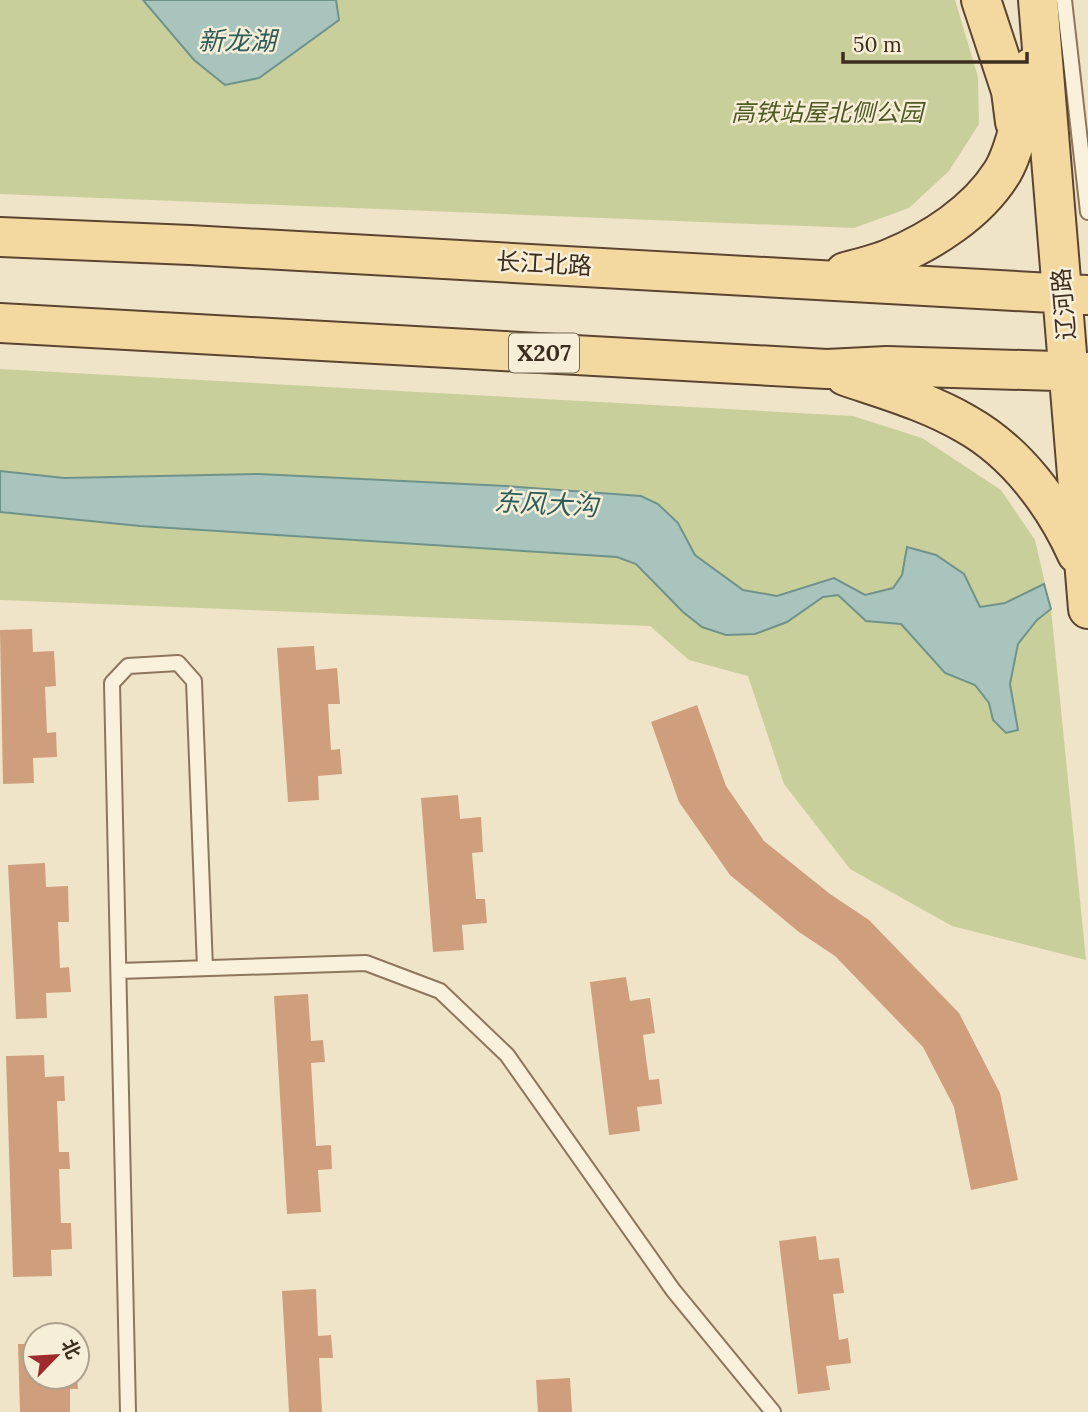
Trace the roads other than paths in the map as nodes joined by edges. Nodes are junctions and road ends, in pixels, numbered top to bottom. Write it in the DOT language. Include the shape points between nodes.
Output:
graph roads {
  1 [pos="981,0"];
  2 [pos="1047,5"];
  3 [pos="1010,153"];
  4 [pos="1088,212"];
  5 [pos="0,237"];
  6 [pos="822,280"];
  7 [pos="1075,294"];
  8 [pos="0,323"];
  9 [pos="827,369"];
  10 [pos="1079,371"];
  11 [pos="1086,585"];
  12 [pos="205,968"];
  13 [pos="119,971"];
  14 [pos="128,1412"];
  15 [pos="773,1412"];
  1 -- 3 [label="main road" via="1011,91 1016,119"];
  2 -- 3 [label="main road"];
  2 -- 4 [label="lane"];
  2 -- 7 [label="main road, 辽河路"];
  3 -- 6 [label="main road" via="1003,173 983,197 936,234 891,258"];
  5 -- 6 [label="main road, 长江北路"];
  6 -- 7 [label="main road, 长江北路"];
  7 -- 10 [label="main road, 辽河路"];
  8 -- 9 [label="main road, X207"];
  9 -- 10 [label="main road, X207"];
  9 -- 11 [label="main road" via="928,405 968,424 1003,450 1045,497 1066,530"];
  10 -- 11 [label="main road, 辽河路"];
  12 -- 13 [label="lane"];
  12 -- 13 [label="lane" via="194,681 178,663 128,666 112,683"];
  12 -- 15 [label="lane" via="366,963 440,991 507,1055 673,1290"];
  13 -- 14 [label="lane"];
}
